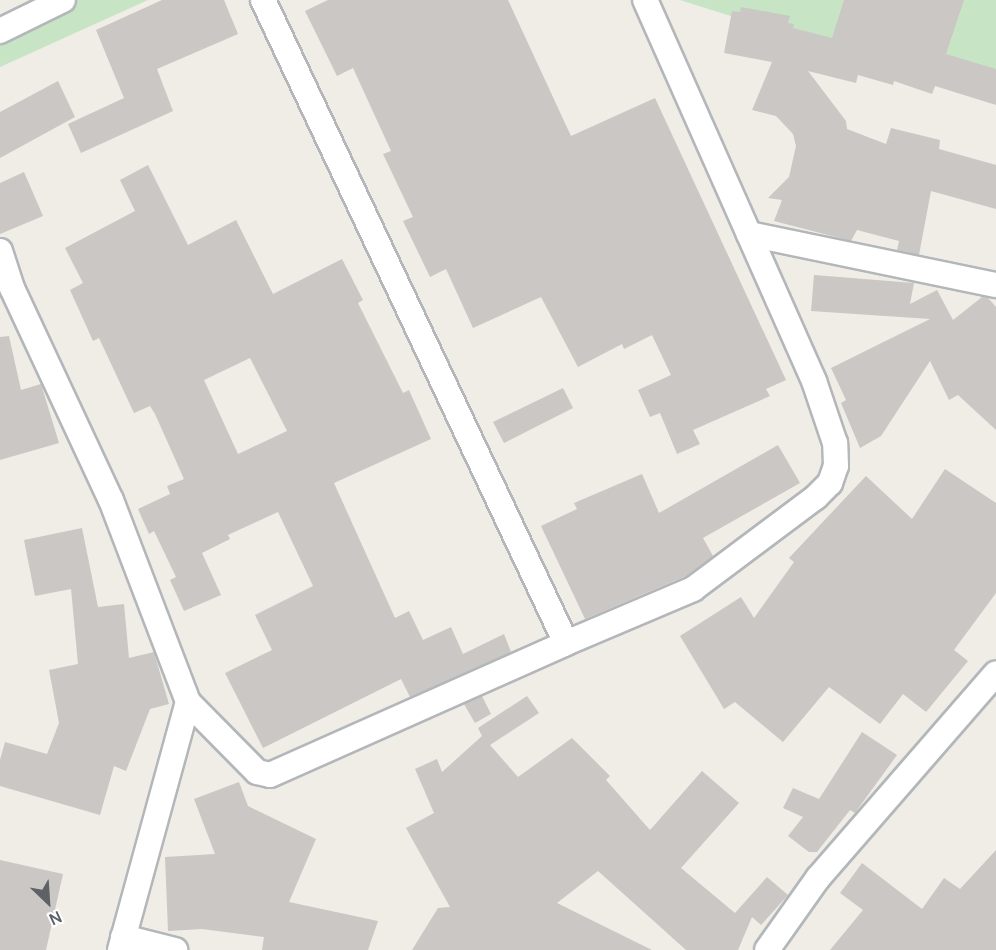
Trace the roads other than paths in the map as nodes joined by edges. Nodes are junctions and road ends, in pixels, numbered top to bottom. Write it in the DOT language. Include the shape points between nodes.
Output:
graph roads {
  1 [pos="63,0"];
  2 [pos="263,0"];
  3 [pos="645,0"];
  4 [pos="0,31"];
  5 [pos="748,234"];
  6 [pos="0,251"];
  7 [pos="996,285"];
  8 [pos="566,643"];
  9 [pos="996,673"];
  10 [pos="188,702"];
  11 [pos="121,944"];
  12 [pos="175,950"];
  13 [pos="767,950"];
  1 -- 4 [label="street"];
  2 -- 8 [label="street"];
  3 -- 5 [label="street"];
  5 -- 7 [label="street"];
  5 -- 8 [label="street" via="829,423 836,466 830,483 693,589"];
  6 -- 10 [label="street" via="12,288 111,500"];
  8 -- 10 [label="street" via="270,775 256,771"];
  9 -- 13 [label="street" via="818,878"];
  10 -- 11 [label="street"];
  11 -- 12 [label="street"];
}
